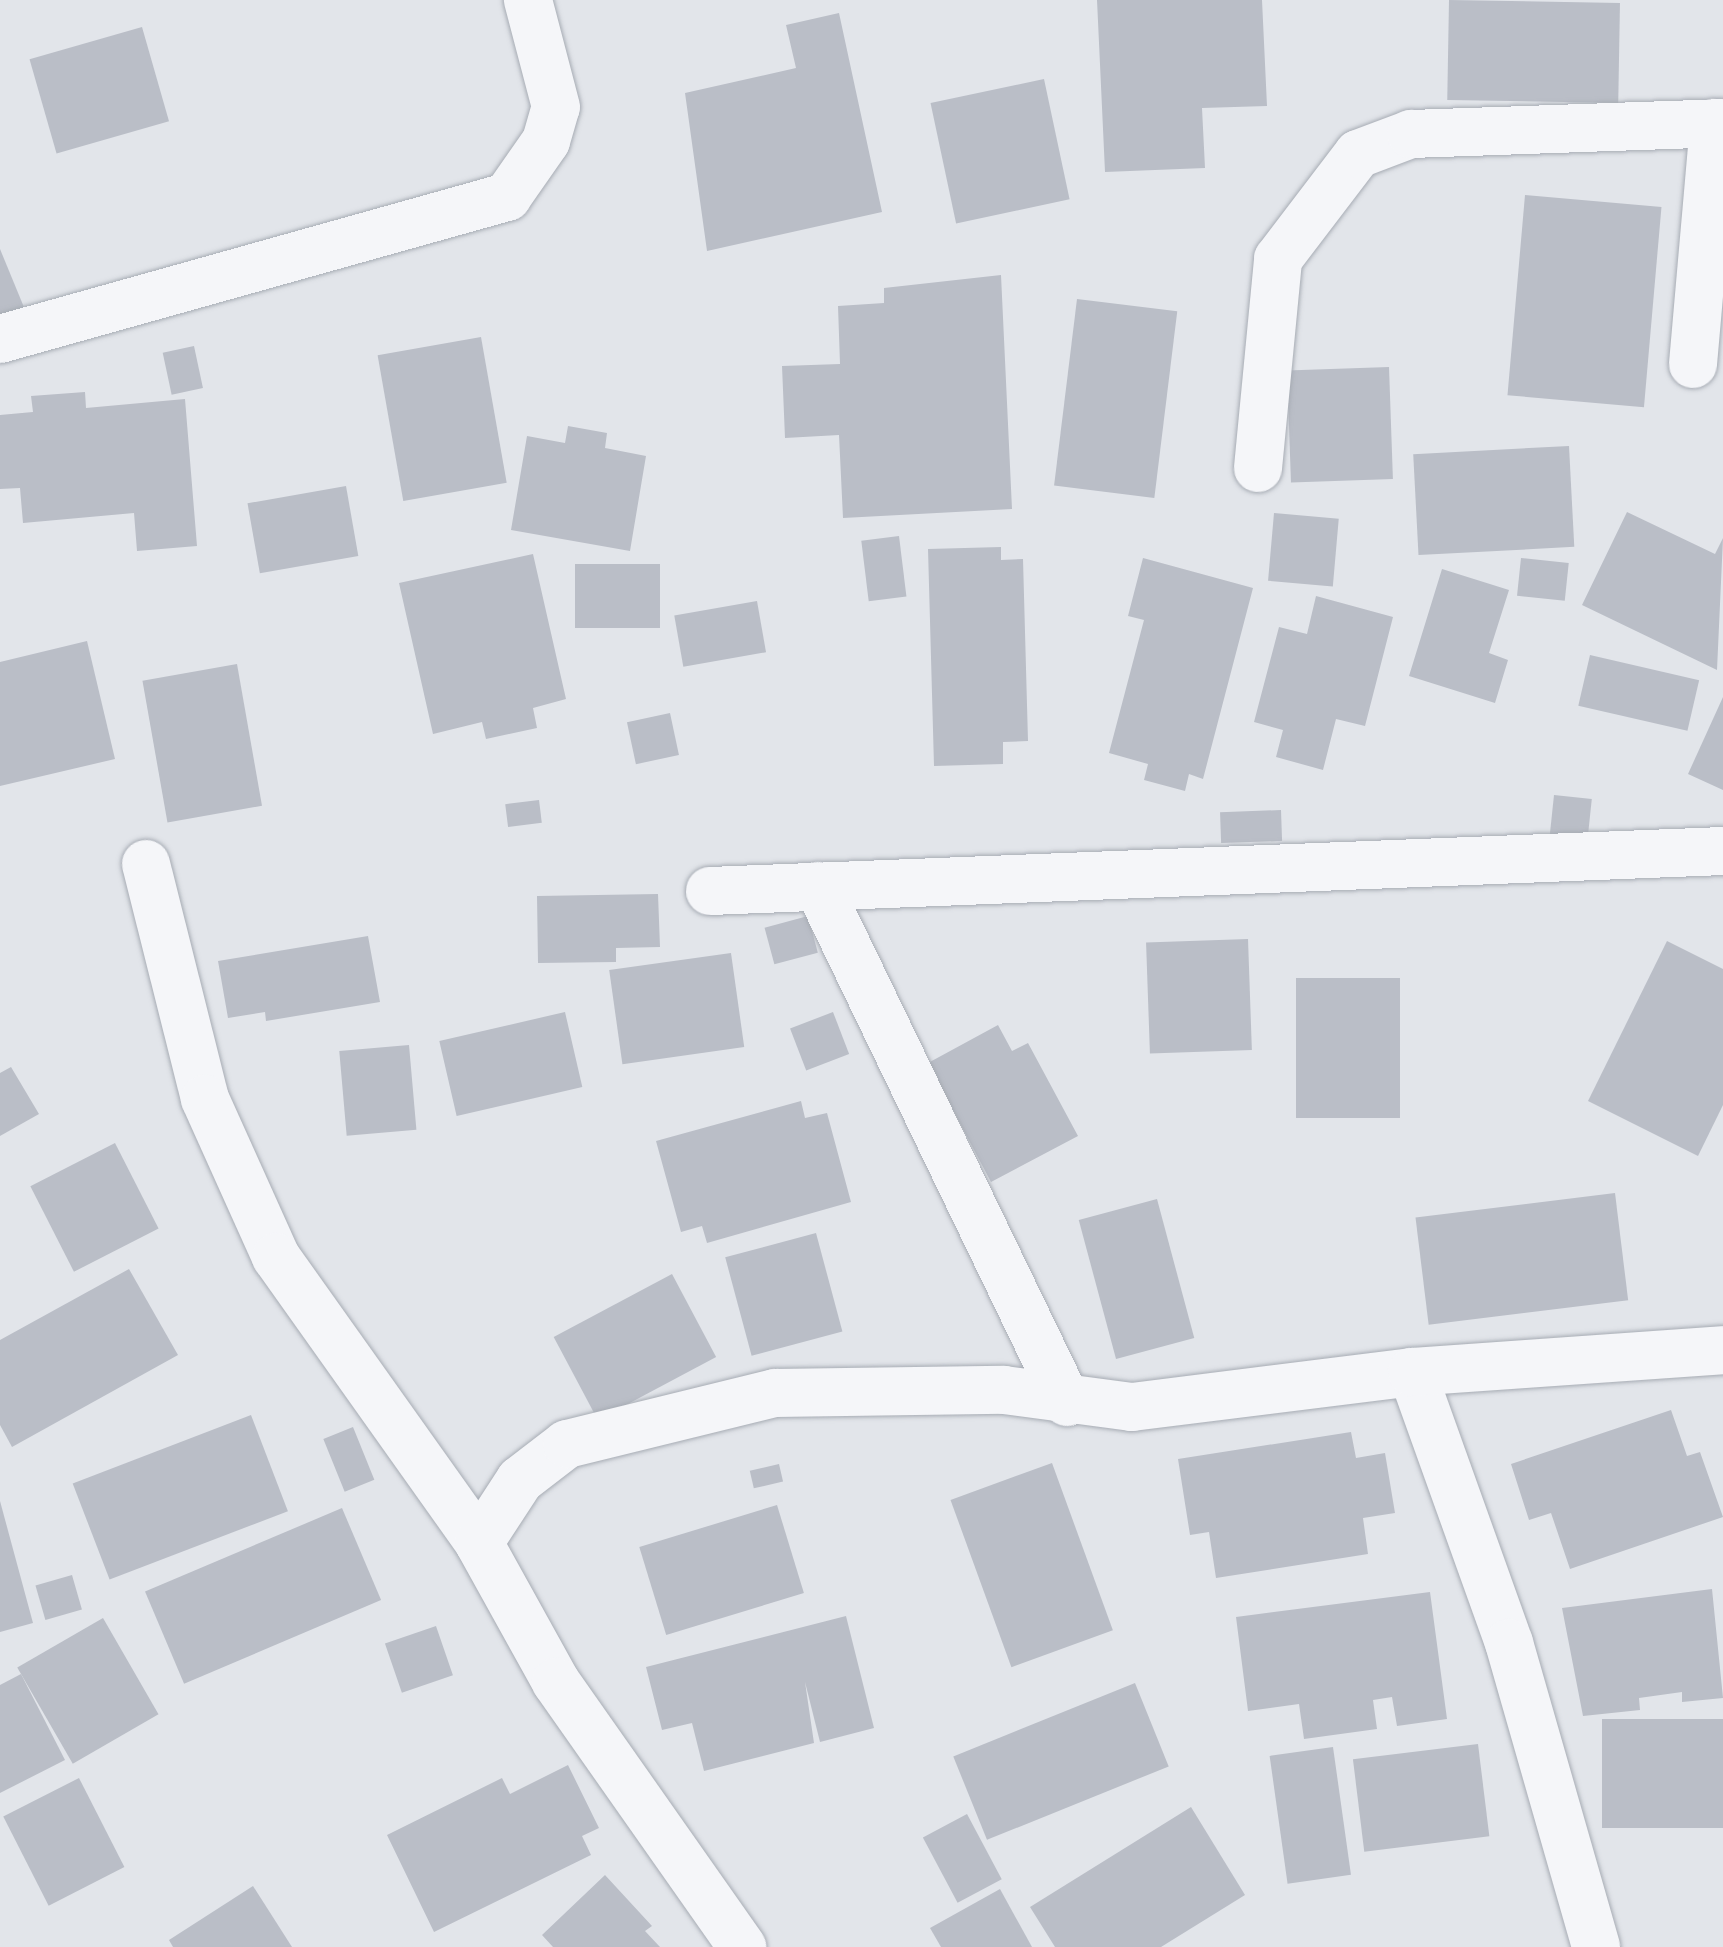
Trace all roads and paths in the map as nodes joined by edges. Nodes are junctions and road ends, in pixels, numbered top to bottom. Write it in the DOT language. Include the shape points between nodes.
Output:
graph roads {
  1 [pos="528,0"];
  2 [pos="1719,123"];
  3 [pos="0,340"];
  4 [pos="1692,364"];
  5 [pos="1258,468"];
  6 [pos="1723,851"];
  7 [pos="146,864"];
  8 [pos="818,886"];
  9 [pos="710,890"];
  10 [pos="1723,1350"];
  11 [pos="1412,1372"];
  12 [pos="1068,1402"];
  13 [pos="479,1543"];
  14 [pos="742,1947"];
  15 [pos="1596,1947"];
  1 -- 3 [label="street" via="556,107 546,141 506,197"];
  2 -- 4 [label="street"];
  2 -- 5 [label="street" via="1411,134 1358,154 1278,259"];
  6 -- 8 [label="street"];
  7 -- 13 [label="street" via="204,1099 276,1257"];
  8 -- 9 [label="street"];
  8 -- 12 [label="street"];
  10 -- 11 [label="street"];
  11 -- 12 [label="street" via="1132,1407"];
  11 -- 15 [label="street" via="1509,1643"];
  12 -- 13 [label="street" via="1004,1390 775,1392 628,1425 567,1444 520,1480"];
  13 -- 14 [label="street" via="556,1682"];
}
